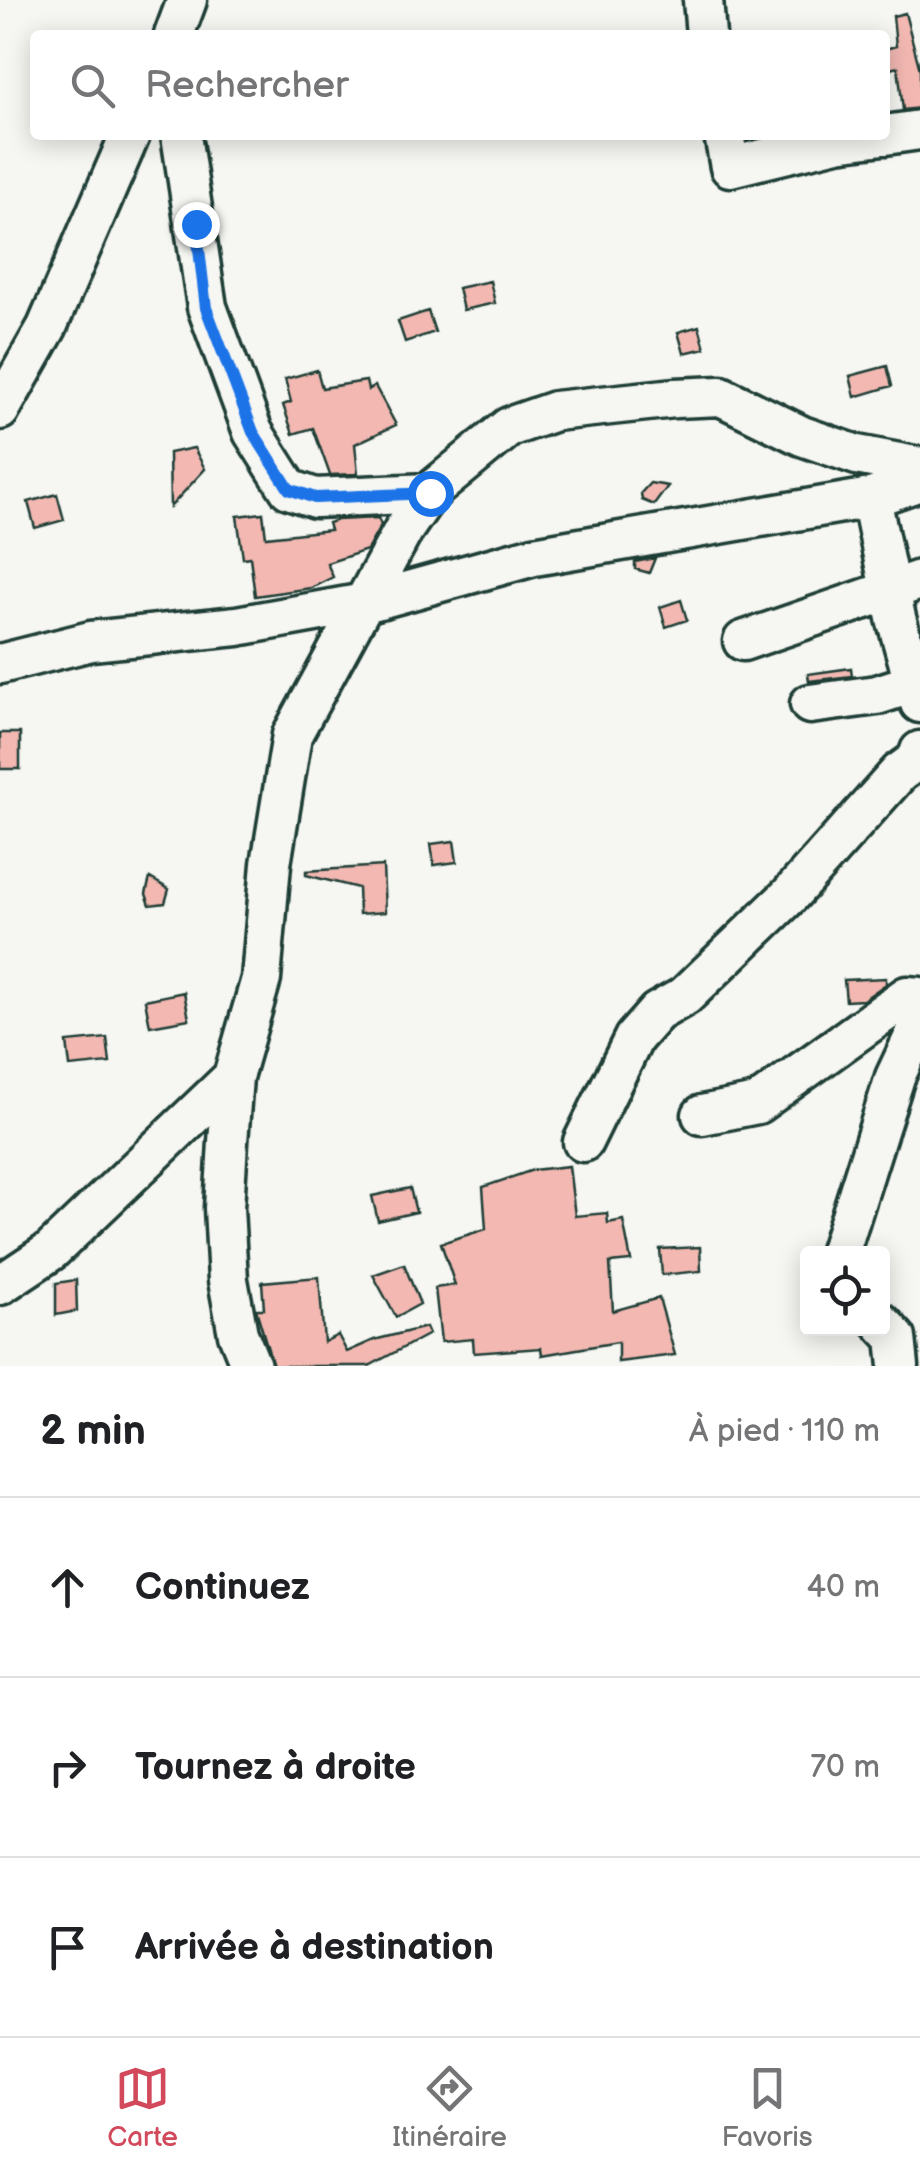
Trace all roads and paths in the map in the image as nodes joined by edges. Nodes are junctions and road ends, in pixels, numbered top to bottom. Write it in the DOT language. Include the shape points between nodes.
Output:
graph roads {
  1 [pos="187,0"];
  2 [pos="704,0"];
  3 [pos="176,30"];
  4 [pos="706,30"];
  5 [pos="920,130"];
  6 [pos="890,134"];
  7 [pos="128,140"];
  8 [pos="182,140"];
  9 [pos="725,140"];
  10 [pos="837,140"];
  11 [pos="0,410"];
  12 [pos="920,467"];
  13 [pos="920,481"];
  14 [pos="430,493"];
  15 [pos="871,498"];
  16 [pos="904,584"];
  17 [pos="365,603"];
  18 [pos="743,641"];
  19 [pos="0,664"];
  20 [pos="918,690"];
  21 [pos="810,704"];
  22 [pos="920,750"];
  23 [pos="920,997"];
  24 [pos="920,1024"];
  25 [pos="232,1077"];
  26 [pos="702,1115"];
  27 [pos="583,1142"];
  28 [pos="842,1246"];
  29 [pos="0,1285"];
  30 [pos="890,1332"];
  31 [pos="251,1366"];
  32 [pos="899,1366"];
  1 -- 3 [label="street"];
  2 -- 4 [label="street"];
  5 -- 6 [label="street"];
  7 -- 11 [label="street" via="47,327"];
  8 -- 14 [label="street" via="206,308 253,432 289,489 315,498"];
  9 -- 10 [label="street" via="730,168"];
  12 -- 14 [label="street" via="802,436 721,396 675,398 554,411 508,427"];
  13 -- 15 [label="street"];
  14 -- 17 [label="street"];
  15 -- 16 [label="street"];
  15 -- 17 [label="street" via="534,556"];
  16 -- 18 [label="street"];
  16 -- 20 [label="street"];
  17 -- 19 [label="street" via="90,642"];
  17 -- 25 [label="street" via="292,735 260,979"];
  20 -- 21 [label="street"];
  22 -- 27 [label="street" via="789,896 684,996 657,1012 618,1067"];
  23 -- 26 [label="street" via="907,996 756,1104"];
  24 -- 28 [label="street" via="895,1077"];
  25 -- 29 [label="street" via="50,1251"];
  25 -- 31 [label="street" via="224,1208 228,1280"];
  30 -- 32 [label="street"];
}
